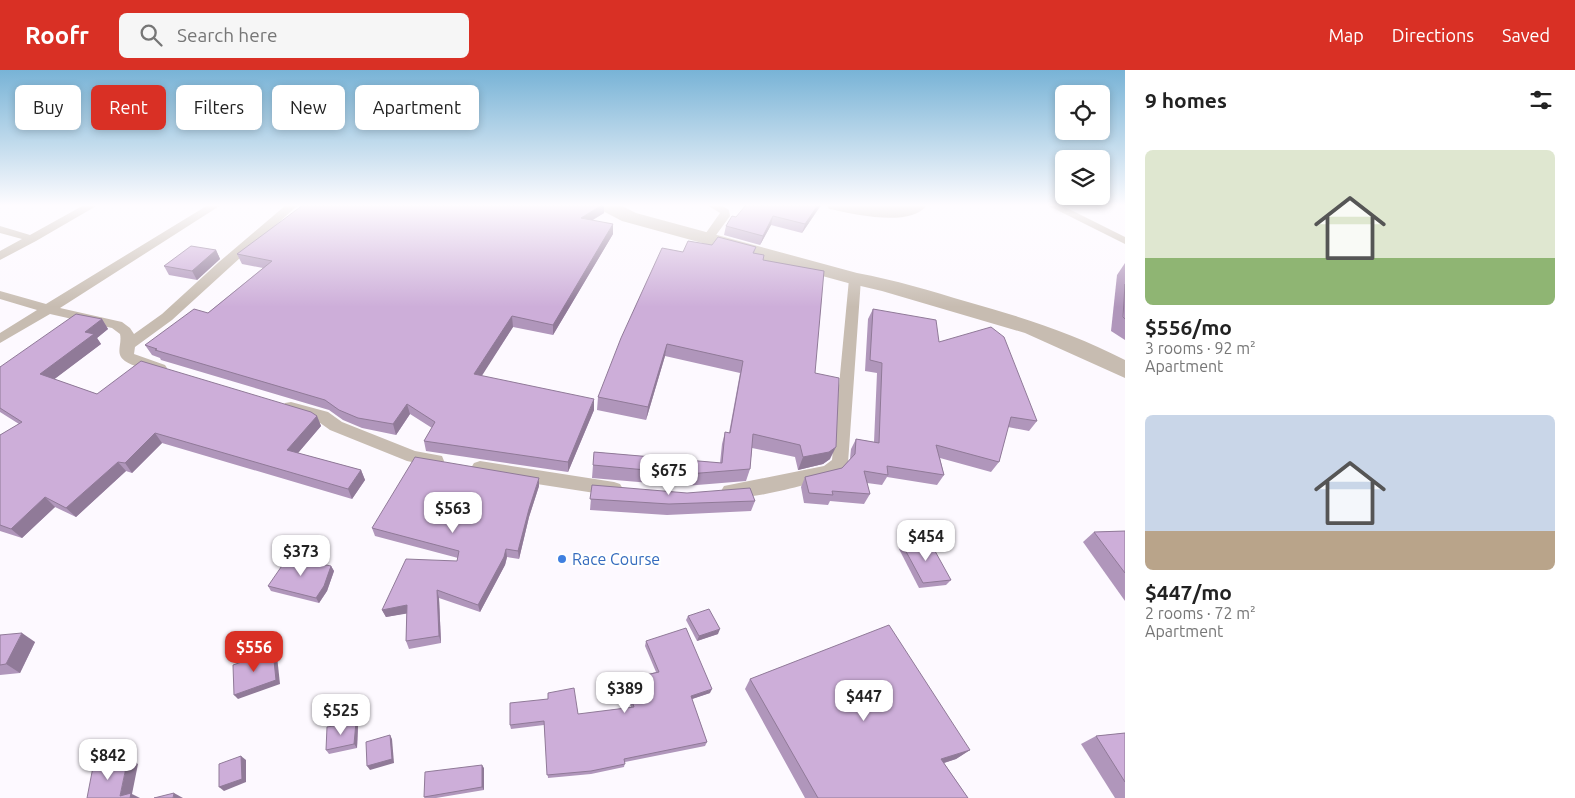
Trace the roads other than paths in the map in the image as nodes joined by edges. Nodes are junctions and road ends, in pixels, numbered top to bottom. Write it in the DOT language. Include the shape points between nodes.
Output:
graph roads {
  1 [pos="32,239"];
  2 [pos="161,239"];
  3 [pos="253,239"];
  4 [pos="704,239"];
  5 [pos="707,240"];
  6 [pos="0,256"];
  7 [pos="855,279"];
  8 [pos="0,295"];
  9 [pos="48,309"];
  10 [pos="0,339"];
  11 [pos="128,346"];
  12 [pos="1125,370"];
  13 [pos="178,374"];
  14 [pos="280,404"];
  15 [pos="450,463"];
  16 [pos="469,466"];
  17 [pos="629,490"];
  18 [pos="711,492"];
  1 -- 6 [label="lane"];
  2 -- 9 [label="lane"];
  3 -- 11 [label="lane" via="167,317"];
  4 -- 5 [label="street"];
  5 -- 7 [label="street"];
  7 -- 12 [label="street" via="1033,328"];
  7 -- 18 [label="lane" via="840,463 829,472 801,479 746,490"];
  8 -- 9 [label="lane"];
  9 -- 10 [label="lane"];
  9 -- 11 [label="lane" via="117,325 126,330"];
  11 -- 13 [label="lane" via="127,356 132,360"];
  14 -- 15 [label="lane" via="322,416 336,426 413,457"];
  16 -- 17 [label="lane"];
}
